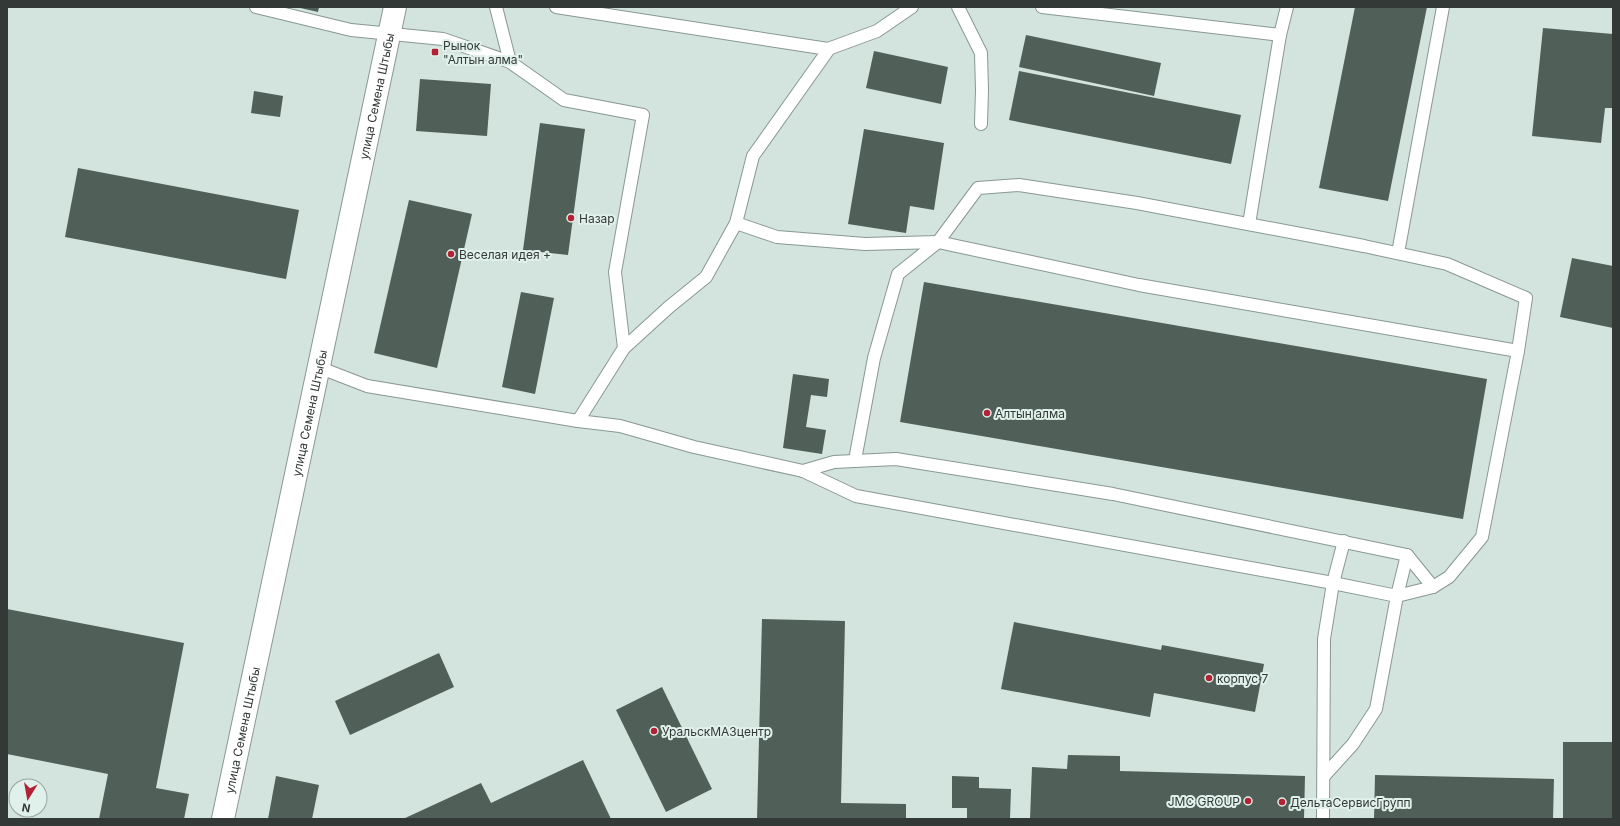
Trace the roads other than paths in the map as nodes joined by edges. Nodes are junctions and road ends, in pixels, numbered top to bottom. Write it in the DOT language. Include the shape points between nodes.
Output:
graph roads {
  1 [pos="256,7"];
  2 [pos="395,7"];
  3 [pos="496,7"];
  4 [pos="556,7"];
  5 [pos="912,7"];
  6 [pos="958,7"];
  7 [pos="1042,7"];
  8 [pos="1287,7"];
  9 [pos="1443,7"];
  10 [pos="1130,12"];
  11 [pos="389,35"];
  12 [pos="1280,35"];
  13 [pos="829,49"];
  14 [pos="510,62"];
  15 [pos="981,124"];
  16 [pos="736,223"];
  17 [pos="1249,224"];
  18 [pos="938,242"];
  19 [pos="1398,253"];
  20 [pos="624,348"];
  21 [pos="1518,351"];
  22 [pos="318,367"];
  23 [pos="578,421"];
  24 [pos="854,460"];
  25 [pos="803,471"];
  26 [pos="1344,541"];
  27 [pos="1407,556"];
  28 [pos="1333,583"];
  29 [pos="1433,586"];
  30 [pos="1397,596"];
  31 [pos="1324,776"];
  32 [pos="223,819"];
  33 [pos="1323,819"];
  1 -- 11 [label="lane" via="351,30"];
  2 -- 11 [label="street, улица Семена Штыбы"];
  3 -- 14 [label="lane"];
  4 -- 13 [label="lane"];
  5 -- 13 [label="lane" via="878,31"];
  6 -- 15 [label="lane" via="981,53"];
  7 -- 10 [label="lane"];
  8 -- 12 [label="lane"];
  9 -- 19 [label="lane"];
  10 -- 12 [label="lane"];
  11 -- 14 [label="lane" via="443,39"];
  11 -- 22 [label="street, улица Семена Штыбы"];
  12 -- 17 [label="lane"];
  13 -- 16 [label="lane" via="753,156"];
  14 -- 20 [label="lane" via="564,100 643,115 616,272"];
  16 -- 18 [label="lane" via="777,237 865,244"];
  16 -- 20 [label="lane" via="706,277 669,306"];
  17 -- 18 [label="lane" via="1019,185 978,188"];
  17 -- 19 [label="lane"];
  18 -- 21 [label="lane" via="1139,285"];
  18 -- 24 [label="lane" via="898,274 874,358"];
  19 -- 21 [label="lane" via="1447,264 1526,298"];
  20 -- 23 [label="lane"];
  21 -- 29 [label="lane" via="1482,537 1449,577"];
  22 -- 23 [label="lane" via="367,386"];
  22 -- 32 [label="street, улица Семена Штыбы"];
  23 -- 25 [label="lane" via="620,426 694,447"];
  24 -- 25 [label="lane" via="834,462"];
  24 -- 26 [label="lane" via="896,459 1105,492"];
  25 -- 28 [label="lane" via="856,496"];
  26 -- 27 [label="lane"];
  26 -- 28 [label="lane"];
  27 -- 29 [label="lane"];
  27 -- 30 [label="lane"];
  28 -- 30 [label="lane"];
  28 -- 31 [label="lane" via="1324,639"];
  29 -- 30 [label="lane"];
  30 -- 31 [label="lane" via="1376,709 1353,744"];
  31 -- 33 [label="lane"];
}
